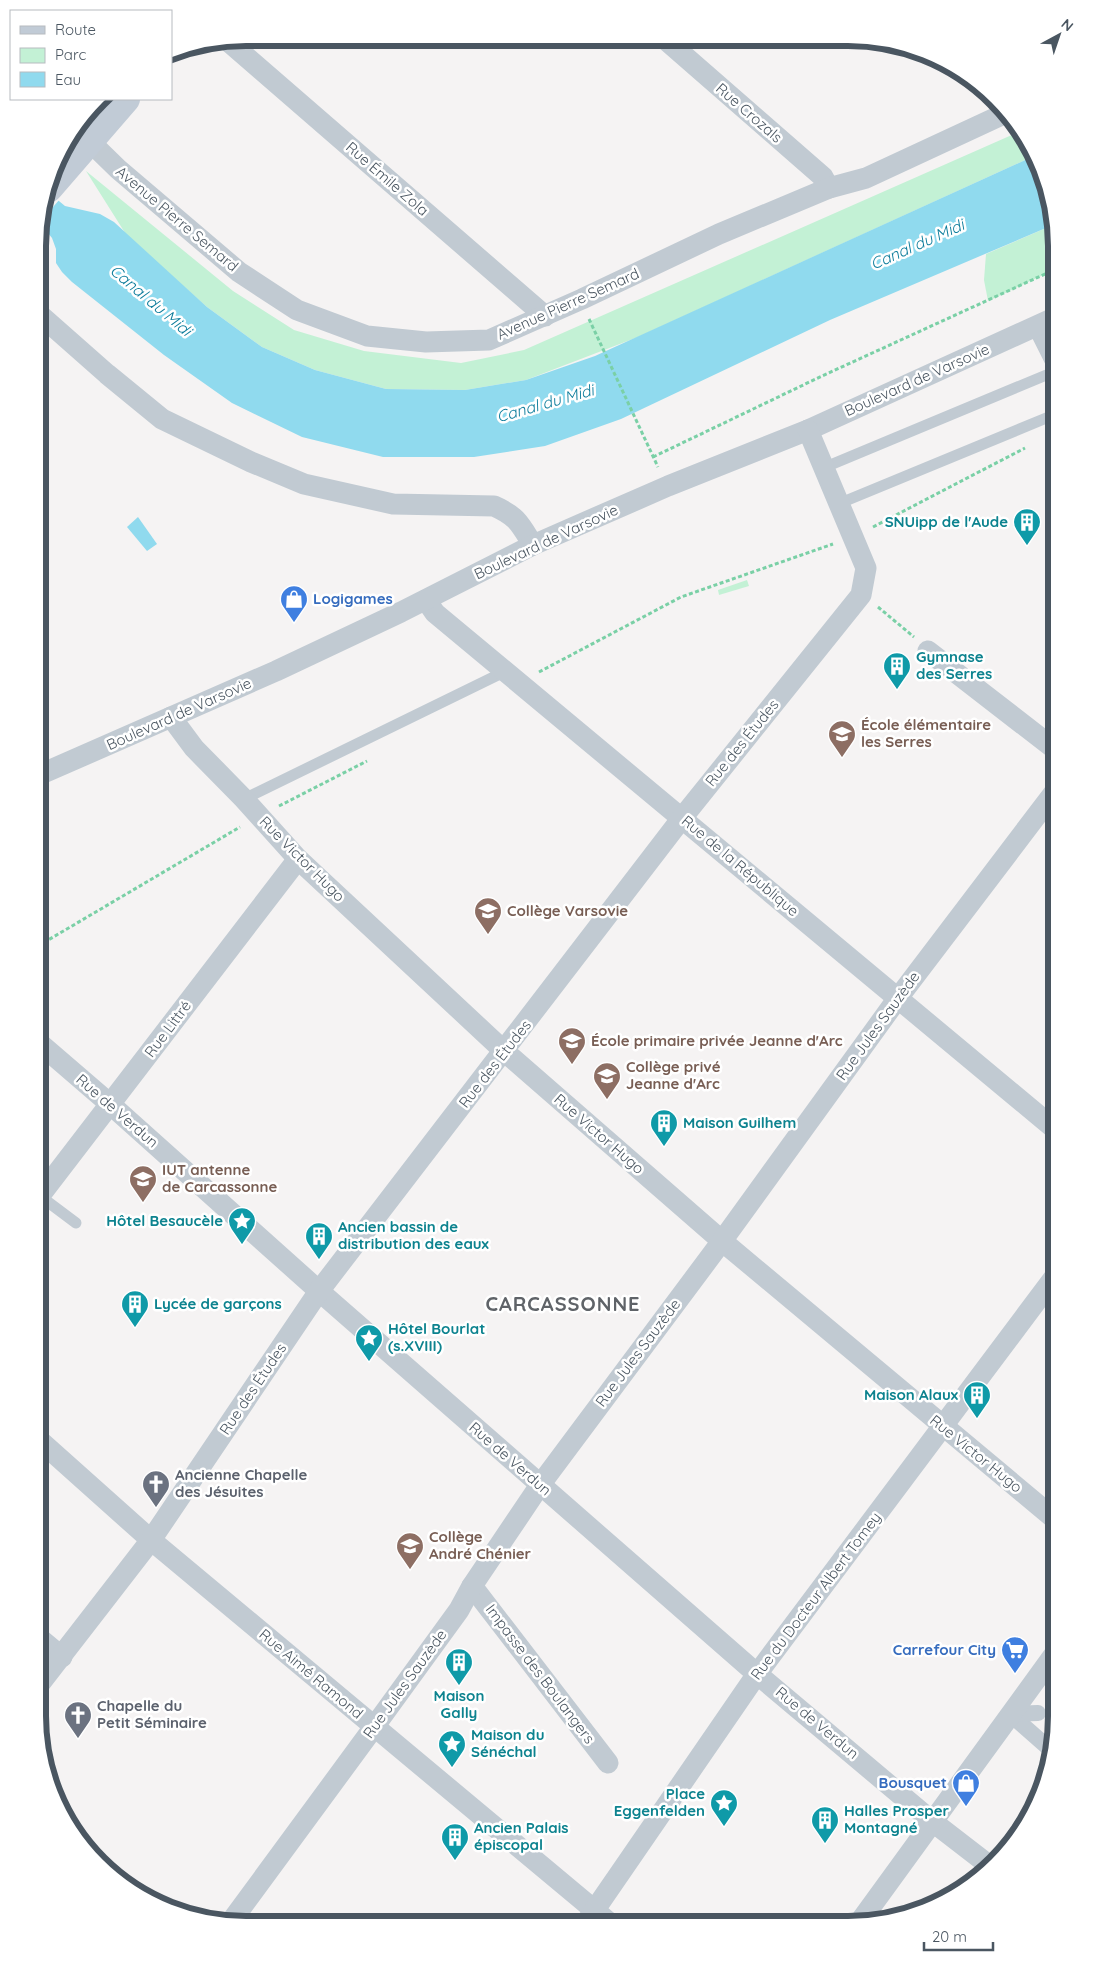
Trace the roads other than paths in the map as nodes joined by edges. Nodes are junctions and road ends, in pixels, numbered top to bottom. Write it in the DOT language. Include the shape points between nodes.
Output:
graph roads {
  1 [pos="673,46"];
  2 [pos="235,47"];
  3 [pos="125,100"];
  4 [pos="999,116"];
  5 [pos="82,141"];
  6 [pos="60,172"];
  7 [pos="829,188"];
  8 [pos="545,316"];
  9 [pos="46,320"];
  10 [pos="1047,321"];
  11 [pos="1048,348"];
  12 [pos="1048,374"];
  13 [pos="1048,417"];
  14 [pos="808,430"];
  15 [pos="823,468"];
  16 [pos="838,504"];
  17 [pos="533,545"];
  18 [pos="426,600"];
  19 [pos="928,651"];
  20 [pos="506,671"];
  21 [pos="171,718"];
  22 [pos="1048,744"];
  23 [pos="46,772"];
  24 [pos="244,799"];
  25 [pos="1048,801"];
  26 [pos="682,818"];
  27 [pos="298,859"];
  28 [pos="898,998"];
  29 [pos="46,1049"];
  30 [pos="504,1051"];
  31 [pos="110,1104"];
  32 [pos="1048,1123"];
  33 [pos="46,1188"];
  34 [pos="46,1202"];
  35 [pos="76,1223"];
  36 [pos="722,1241"];
  37 [pos="1048,1286"];
  38 [pos="319,1291"];
  39 [pos="943,1427"];
  40 [pos="46,1446"];
  41 [pos="540,1485"];
  42 [pos="1048,1513"];
  43 [pos="151,1540"];
  44 [pos="472,1586"];
  45 [pos="46,1644"];
  46 [pos="62,1657"];
  47 [pos="1048,1663"];
  48 [pos="757,1674"];
  49 [pos="46,1676"];
  50 [pos="1038,1713"];
  51 [pos="1010,1714"];
  52 [pos="374,1727"];
  53 [pos="1045,1745"];
  54 [pos="608,1762"];
  55 [pos="933,1822"];
  56 [pos="984,1862"];
  57 [pos="236,1915"];
  58 [pos="865,1915"];
  59 [pos="589,1916"];
  60 [pos="591,1916"];
  1 -- 7 [label="street, Rue Crozals" via="823,177"];
  2 -- 8 [label="street, Rue Émile Zola"];
  3 -- 5 [label="main road"];
  4 -- 7 [label="street, Avenue Pierre Semard" via="866,178"];
  5 -- 6 [label="main road"];
  5 -- 8 [label="street, Avenue Pierre Semard" via="238,272 297,310 366,336 426,342 489,340"];
  7 -- 8 [label="street, Avenue Pierre Semard" via="719,234"];
  9 -- 17 [label="street" via="162,419 251,462 304,484 393,504 494,506 509,512"];
  10 -- 11 [label="street" via="1044,341"];
  10 -- 14 [label="street, Boulevard de Varsovie"];
  12 -- 15 [label="lane"];
  13 -- 16 [label="lane"];
  14 -- 15 [label="street, Rue des Études"];
  14 -- 17 [label="street, Boulevard de Varsovie"];
  15 -- 16 [label="street, Rue des Études"];
  16 -- 26 [label="street, Rue des Études" via="866,568 861,595"];
  17 -- 18 [label="street, Boulevard de Varsovie"];
  18 -- 20 [label="street, Rue de la République" via="435,613"];
  18 -- 21 [label="street, Boulevard de Varsovie"];
  19 -- 22 [label="street"];
  20 -- 24 [label="lane"];
  20 -- 26 [label="street, Rue de la République"];
  21 -- 23 [label="street, Boulevard de Varsovie"];
  21 -- 24 [label="street, Rue Victor Hugo" via="194,748"];
  24 -- 27 [label="street, Rue Victor Hugo"];
  25 -- 28 [label="street, Rue Jules Sauzède"];
  26 -- 28 [label="street, Rue de la République"];
  26 -- 30 [label="street, Rue des Études"];
  27 -- 30 [label="street, Rue Victor Hugo"];
  27 -- 31 [label="street, Rue Littré"];
  28 -- 32 [label="street, Rue de la République"];
  28 -- 36 [label="street, Rue Jules Sauzède"];
  29 -- 31 [label="street, Rue de Verdun"];
  30 -- 36 [label="street, Rue Victor Hugo"];
  30 -- 38 [label="street, Rue des Études"];
  31 -- 33 [label="street, Rue Littré"];
  31 -- 38 [label="street, Rue de Verdun"];
  34 -- 35 [label="lane"];
  36 -- 39 [label="street, Rue Victor Hugo"];
  36 -- 41 [label="street, Rue Jules Sauzède"];
  37 -- 39 [label="street, Rue du Docteur Albert Tomey"];
  38 -- 41 [label="street, Rue de Verdun"];
  38 -- 43 [label="street, Rue des Études"];
  39 -- 42 [label="street, Rue Victor Hugo"];
  39 -- 48 [label="street, Rue du Docteur Albert Tomey"];
  40 -- 43 [label="street, Rue Aimé Ramond"];
  41 -- 44 [label="street, Rue Jules Sauzède"];
  41 -- 48 [label="street, Rue de Verdun"];
  43 -- 46 [label="street, Rue des Études"];
  43 -- 52 [label="street, Rue Aimé Ramond"];
  44 -- 52 [label="street, Rue Jules Sauzède" via="459,1610"];
  44 -- 54 [label="street, Impasse des Boulangers"];
  45 -- 46 [label="street"];
  46 -- 49 [label="street, Rue des Études"];
  47 -- 51 [label="street"];
  48 -- 55 [label="street, Rue de Verdun"];
  48 -- 60 [label="street, Rue du Docteur Albert Tomey"];
  50 -- 51 [label="street"];
  51 -- 53 [label="street"];
  51 -- 55 [label="street"];
  52 -- 57 [label="street, Rue Jules Sauzède"];
  52 -- 59 [label="street, Rue Aimé Ramond"];
  55 -- 56 [label="street, Rue de Verdun"];
  55 -- 58 [label="street"];
}
